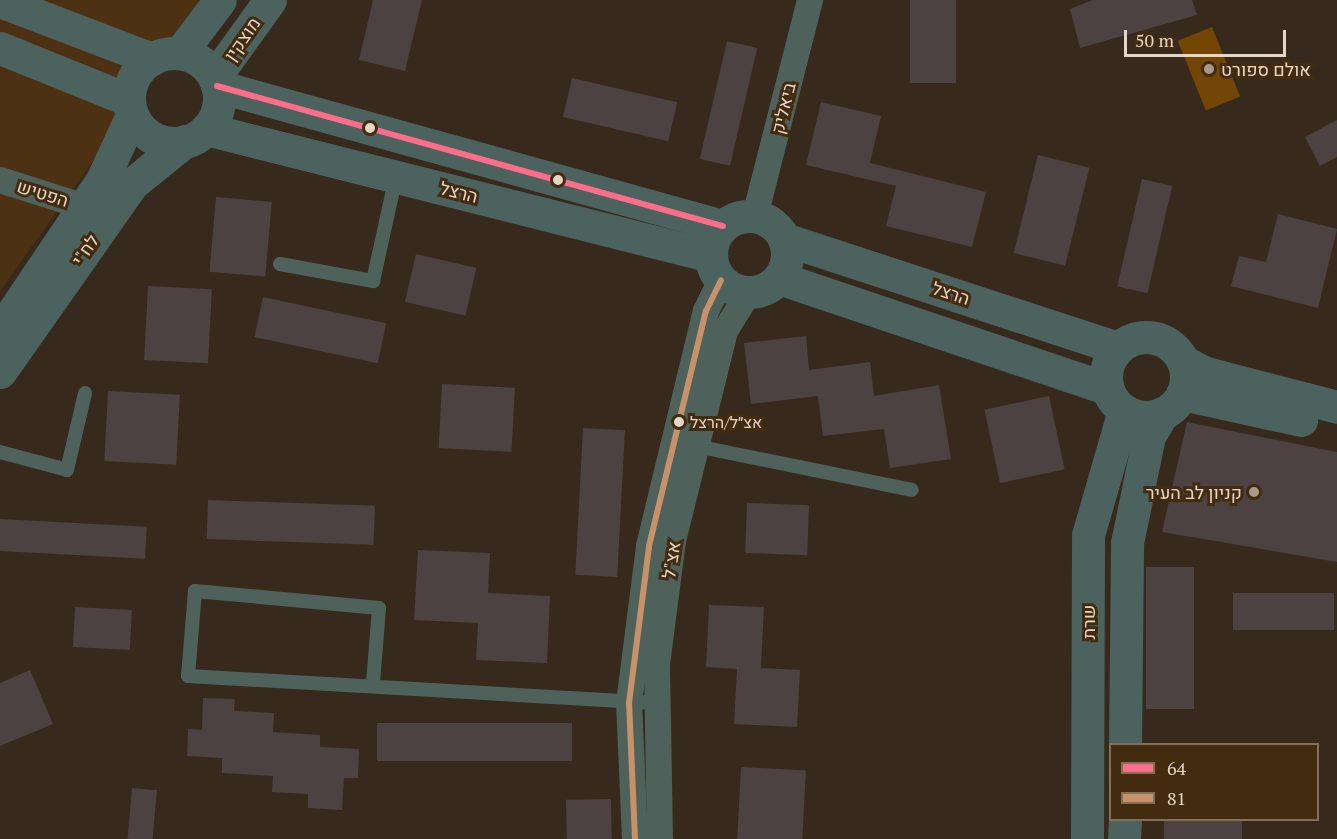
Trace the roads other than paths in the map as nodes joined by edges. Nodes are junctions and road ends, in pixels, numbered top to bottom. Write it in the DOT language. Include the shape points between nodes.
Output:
graph roads {
  1 [pos="220,0"];
  2 [pos="270,0"];
  3 [pos="810,0"];
  4 [pos="0,2"];
  5 [pos="0,48"];
  6 [pos="166,56"];
  7 [pos="216,82"];
  8 [pos="130,108"];
  9 [pos="196,135"];
  10 [pos="396,176"];
  11 [pos="0,180"];
  12 [pos="86,207"];
  13 [pos="755,216"];
  14 [pos="723,226"];
  15 [pos="784,239"];
  16 [pos="280,264"];
  17 [pos="727,276"];
  18 [pos="779,278"];
  19 [pos="0,331"];
  20 [pos="1118,348"];
  21 [pos="0,372"];
  22 [pos="1176,390"];
  23 [pos="85,393"];
  24 [pos="1116,399"];
  25 [pos="1337,407"];
  26 [pos="1337,429"];
  27 [pos="696,446"];
  28 [pos="0,452"];
  29 [pos="912,490"];
  30 [pos="373,683"];
  31 [pos="629,703"];
  32 [pos="657,703"];
  33 [pos="1125,743"];
  34 [pos="1125,821"];
  35 [pos="635,839"];
  36 [pos="660,839"];
  37 [pos="1087,839"];
  38 [pos="1125,839"];
  1 -- 6 [label="street"];
  2 -- 7 [label="street, מוצקין"];
  3 -- 13 [label="street, ביאליק"];
  4 -- 6 [label="street"];
  5 -- 8 [label="street"];
  6 -- 7 [label="street" via="194,57"];
  6 -- 8 [label="street" via="133,79"];
  7 -- 9 [label="street" via="219,101"];
  7 -- 14 [label="street, הרצל"];
  8 -- 9 [label="street" via="159,141"];
  8 -- 12 [label="street, לח\"י"];
  9 -- 10 [label="street, הרצל"];
  9 -- 21 [label="street, לח\"י" via="132,184"];
  10 -- 16 [label="lane" via="373,281"];
  10 -- 17 [label="street, הרצל"];
  11 -- 12 [label="street, הפטיש"];
  12 -- 19 [label="street, לח\"י"];
  13 -- 14 [label="street"];
  13 -- 15 [label="street" via="773,224"];
  14 -- 17 [label="street"];
  15 -- 18 [label="street" via="787,259"];
  15 -- 20 [label="street, הרצל"];
  17 -- 18 [label="street"];
  17 -- 27 [label="street, אצ\"ל" via="725,331"];
  17 -- 31 [label="street, אצ\"ל" via="706,311 649,546"];
  18 -- 24 [label="street"];
  20 -- 22 [label="street" via="1149,337 1170,345"];
  20 -- 24 [label="street" via="1107,367"];
  22 -- 24 [label="street" via="1150,417"];
  22 -- 25 [label="street" via="1206,374"];
  22 -- 26 [label="street"];
  22 -- 33 [label="street" via="1149,436 1126,543"];
  23 -- 28 [label="lane" via="67,470"];
  24 -- 37 [label="street, שרת" via="1088,535"];
  27 -- 29 [label="lane"];
  27 -- 32 [label="street, אצ\"ל" via="673,542"];
  30 -- 30 [label="lane" via="188,676 195,591 378,608"];
  30 -- 31 [label="lane"];
  31 -- 32 [label="lane"];
  31 -- 35 [label="street, אצ\"ל"];
  32 -- 36 [label="street, אצ\"ל"];
  34 -- 38 [label="street"];
}
